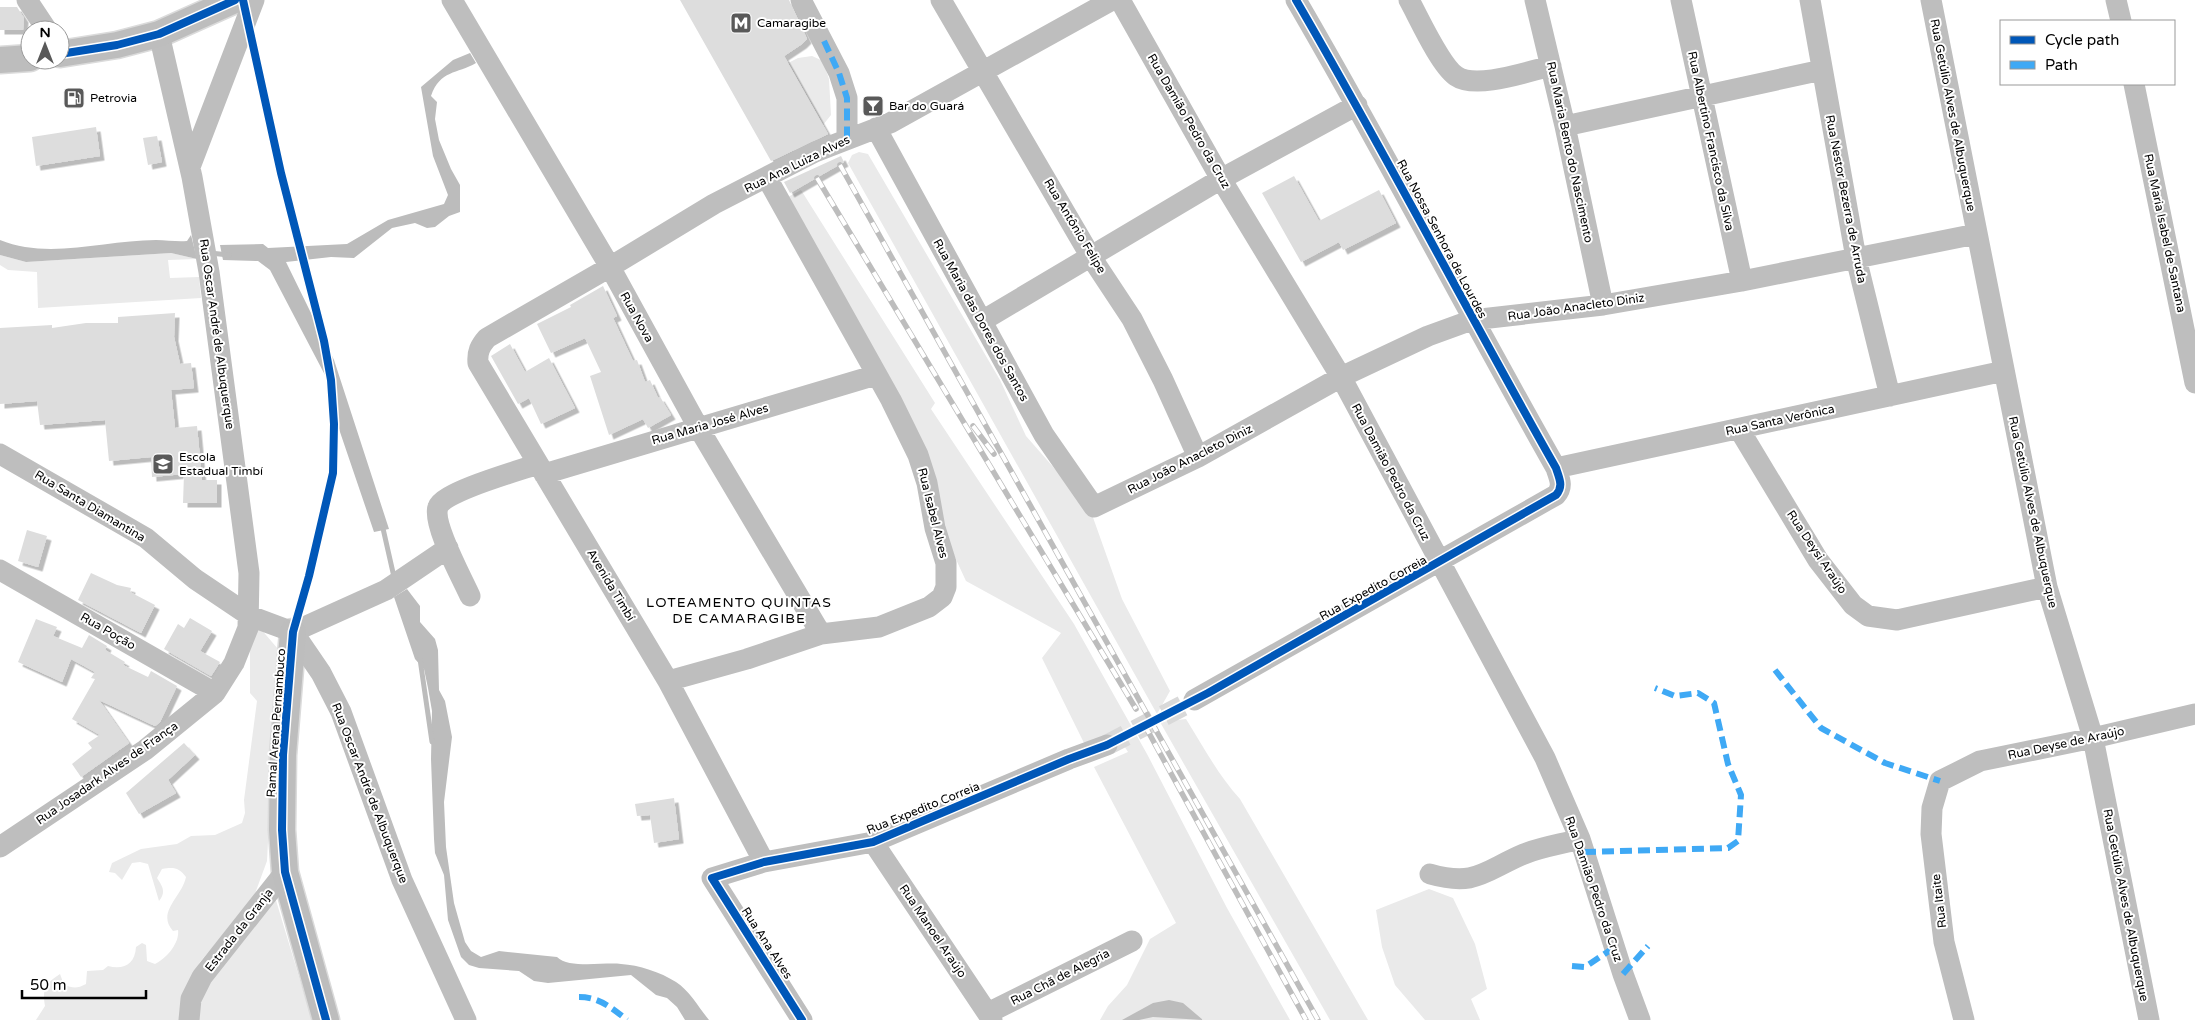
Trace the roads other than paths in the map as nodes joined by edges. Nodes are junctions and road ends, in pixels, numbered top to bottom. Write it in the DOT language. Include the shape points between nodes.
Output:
graph roads {
  1 [pos="27,0"];
  2 [pos="234,0"];
  3 [pos="254,0"];
  4 [pos="452,0"];
  5 [pos="801,0"];
  6 [pos="941,0"];
  7 [pos="1112,0"];
  8 [pos="1120,0"];
  9 [pos="1296,0"];
  10 [pos="1409,0"];
  11 [pos="1535,0"];
  12 [pos="1680,0"];
  13 [pos="1810,0"];
  14 [pos="1931,0"];
  15 [pos="2116,0"];
  16 [pos="40,20"];
  17 [pos="2121,20"];
  18 [pos="159,34"];
  19 [pos="70,52"];
  20 [pos="20,59"];
  21 [pos="0,60"];
  22 [pos="1551,66"];
  23 [pos="1822,70"];
  24 [pos="984,71"];
  25 [pos="2134,85"];
  26 [pos="1702,98"];
  27 [pos="1357,105"];
  28 [pos="1565,126"];
  29 [pos="876,128"];
  30 [pos="847,138"];
  31 [pos="190,167"];
  32 [pos="767,178"];
  33 [pos="1221,179"];
  34 [pos="1976,234"];
  35 [pos="1091,256"];
  36 [pos="1856,258"];
  37 [pos="610,267"];
  38 [pos="1742,281"];
  39 [pos="1604,305"];
  40 [pos="1472,320"];
  41 [pos="982,321"];
  42 [pos="487,338"];
  43 [pos="2004,370"];
  44 [pos="876,375"];
  45 [pos="1341,377"];
  46 [pos="2195,383"];
  47 [pos="1890,396"];
  48 [pos="698,427"];
  49 [pos="1739,429"];
  50 [pos="0,454"];
  51 [pos="1198,458"];
  52 [pos="1556,468"];
  53 [pos="541,469"];
  54 [pos="1560,490"];
  55 [pos="1094,507"];
  56 [pos="448,548"];
  57 [pos="1439,563"];
  58 [pos="0,570"];
  59 [pos="2047,587"];
  60 [pos="470,596"];
  61 [pos="250,616"];
  62 [pos="293,632"];
  63 [pos="821,634"];
  64 [pos="668,680"];
  65 [pos="215,692"];
  66 [pos="1194,700"];
  67 [pos="2195,714"];
  68 [pos="2093,738"];
  69 [pos="1107,745"];
  70 [pos="1940,781"];
  71 [pos="1580,839"];
  72 [pos="874,842"];
  73 [pos="0,848"];
  74 [pos="764,862"];
  75 [pos="285,872"];
  76 [pos="1430,874"];
  77 [pos="712,878"];
  78 [pos="1132,941"];
  79 [pos="990,1016"];
  80 [pos="189,1020"];
  81 [pos="326,1020"];
  82 [pos="466,1020"];
  83 [pos="802,1020"];
  84 [pos="1640,1020"];
  85 [pos="1964,1020"];
  86 [pos="2149,1020"];
  1 -- 16 [label="street"];
  2 -- 18 [label="main road"];
  3 -- 31 [label="street"];
  4 -- 37 [label="street, Rua Nova"];
  5 -- 30 [label="street" via="839,73 846,98"];
  6 -- 24 [label="street, Rua Antônio Felipe"];
  7 -- 24 [label="street, Rua Ana Luiza Alves"];
  8 -- 33 [label="street, Rua Damião Pedro da Cruz"];
  9 -- 27 [label="street, Rua Nossa Senhora de Lourdes"];
  10 -- 22 [label="street" via="1456,77 1473,81 1493,79"];
  11 -- 22 [label="street, Rua Maria Bento do Nascimento"];
  12 -- 26 [label="street, Rua Albertino Francisco da Silva"];
  13 -- 23 [label="street, Rua Nestor Bezerra de Arruda"];
  14 -- 34 [label="street, Rua Getúlio Alves de Albuquerque"];
  15 -- 17 [label="street"];
  18 -- 19 [label="main road" via="117,45"];
  18 -- 31 [label="street, Rua Oscar André de Albuquerque"];
  20 -- 21 [label="main road"];
  22 -- 28 [label="street, Rua Maria Bento do Nascimento"];
  23 -- 26 [label="street"];
  23 -- 36 [label="street, Rua Nestor Bezerra de Arruda"];
  24 -- 29 [label="street, Rua Ana Luiza Alves"];
  24 -- 35 [label="street, Rua Antônio Felipe"];
  25 -- 46 [label="street, Rua Maria Isabel de Santana"];
  26 -- 28 [label="street"];
  26 -- 38 [label="street, Rua Albertino Francisco da Silva"];
  27 -- 33 [label="street"];
  27 -- 40 [label="street, Rua Nossa Senhora de Lourdes"];
  28 -- 39 [label="street, Rua Maria Bento do Nascimento"];
  29 -- 30 [label="street, Rua Ana Luiza Alves"];
  29 -- 41 [label="street, Rua Maria das Dores dos Santos"];
  30 -- 32 [label="street, Rua Ana Luiza Alves"];
  31 -- 61 [label="street, Rua Oscar André de Albuquerque" via="209,272 249,573"];
  32 -- 37 [label="street, Rua Ana Luiza Alves" via="714,204"];
  32 -- 44 [label="street, Rua Isabel Alves"];
  33 -- 35 [label="street"];
  33 -- 45 [label="street, Rua Damião Pedro da Cruz"];
  34 -- 36 [label="street, Rua João Anacleto Diniz"];
  34 -- 43 [label="street, Rua Getúlio Alves de Albuquerque"];
  35 -- 41 [label="street"];
  35 -- 51 [label="street, Rua Antônio Felipe" via="1149,350"];
  36 -- 38 [label="street, Rua João Anacleto Diniz"];
  36 -- 47 [label="street, Rua Nestor Bezerra de Arruda"];
  37 -- 42 [label="street, Rua Ana Luiza Alves"];
  37 -- 48 [label="street, Rua Nova"];
  38 -- 39 [label="street, Rua João Anacleto Diniz"];
  39 -- 40 [label="street, Rua João Anacleto Diniz"];
  40 -- 45 [label="street, Rua João Anacleto Diniz" via="1428,336"];
  40 -- 52 [label="street, Rua Nossa Senhora de Lourdes"];
  41 -- 55 [label="street, Rua Maria das Dores dos Santos" via="1044,435"];
  42 -- 53 [label="street, Avenida Timbí" via="480,345 478,363"];
  43 -- 47 [label="street, Rua Santa Verônica"];
  43 -- 59 [label="street, Rua Getúlio Alves de Albuquerque"];
  44 -- 48 [label="street, Rua Maria José Alves"];
  44 -- 63 [label="street, Rua Isabel Alves" via="918,455 927,483 934,528 946,563 946,587 942,597 908,617 879,627"];
  45 -- 51 [label="street, Rua João Anacleto Diniz"];
  45 -- 57 [label="street, Rua Damião Pedro da Cruz"];
  47 -- 49 [label="street, Rua Santa Verônica"];
  48 -- 53 [label="street, Rua Maria José Alves"];
  48 -- 63 [label="street, Rua Nova"];
  49 -- 52 [label="street, Rua Santa Verônica"];
  49 -- 59 [label="street, Rua Deysi Araújo" via="1818,560 1853,605 1868,616 1897,620"];
  50 -- 61 [label="street, Rua Santa Diamantina" via="146,538 195,579"];
  51 -- 55 [label="street, Rua João Anacleto Diniz"];
  52 -- 54 [label="street, Rua Nossa Senhora de Lourdes"];
  53 -- 56 [label="street, Rua Maria José Alves" via="447,496 438,505 437,517"];
  53 -- 64 [label="street, Avenida Timbí"];
  54 -- 57 [label="street, Rua Expedito Correia"];
  56 -- 60 [label="street, Rua Maria José Alves"];
  56 -- 62 [label="street" via="386,590"];
  57 -- 66 [label="street, Rua Expedito Correia"];
  57 -- 71 [label="street, Rua Damião Pedro da Cruz" via="1545,758"];
  58 -- 65 [label="street, Rua Poção"];
  59 -- 68 [label="street, Rua Getúlio Alves de Albuquerque"];
  61 -- 62 [label="street"];
  61 -- 65 [label="street, Rua Josadark Alves de França" via="234,663"];
  62 -- 75 [label="main road, Ramal Arena Pernambuco" via="283,755"];
  62 -- 82 [label="street, Rua Oscar André de Albuquerque" via="322,673 341,712 402,880"];
  63 -- 64 [label="street, Rua Isabel Alves" via="747,659"];
  64 -- 74 [label="street, Avenida Timbí"];
  65 -- 73 [label="street, Rua Josadark Alves de França" via="145,750"];
  67 -- 68 [label="street, Rua Deyse de Araújo"];
  68 -- 70 [label="street, Rua Deyse de Araújo" via="1980,761"];
  68 -- 86 [label="street, Rua Getúlio Alves de Albuquerque"];
  69 -- 72 [label="street, Rua Expedito Correia"];
  70 -- 85 [label="street, Rua Itaite" via="1932,808 1931,834 1944,942"];
  71 -- 76 [label="street" via="1526,854 1484,876 1464,880"];
  71 -- 84 [label="street, Rua Damião Pedro da Cruz" via="1622,974"];
  72 -- 74 [label="street, Rua Expedito Correia"];
  72 -- 79 [label="street, Rua Manoel Araújo"];
  74 -- 77 [label="street, Rua Expedito Correia"];
  75 -- 80 [label="street, Estrada da Granja" via="202,977 192,999"];
  75 -- 81 [label="main road, Ramal Arena Pernambuco"];
  77 -- 83 [label="street, Rua Ana Alves"];
  78 -- 79 [label="street, Rua Chã de Alegria"];
}
